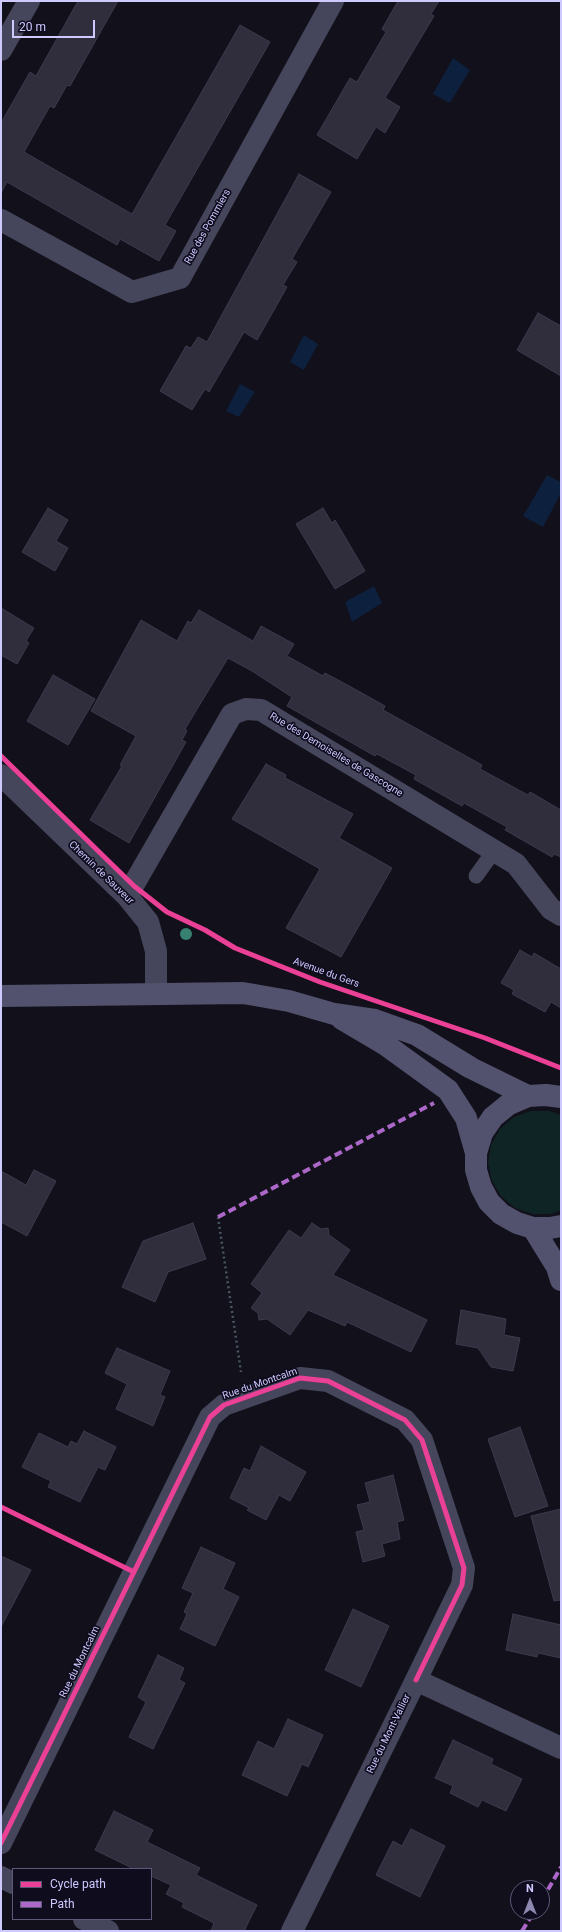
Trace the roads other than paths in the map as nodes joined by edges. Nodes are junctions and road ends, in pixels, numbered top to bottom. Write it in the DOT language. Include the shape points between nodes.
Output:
graph roads {
  1 [pos="29,1"];
  2 [pos="333,1"];
  3 [pos="1,50"];
  4 [pos="1,220"];
  5 [pos="1,775"];
  6 [pos="494,851"];
  7 [pos="476,876"];
  8 [pos="127,896"];
  9 [pos="561,915"];
  10 [pos="156,993"];
  11 [pos="1,996"];
  12 [pos="334,1014"];
  13 [pos="528,1096"];
  14 [pos="561,1097"];
  15 [pos="476,1153"];
  16 [pos="561,1226"];
  17 [pos="533,1228"];
  18 [pos="561,1280"];
  19 [pos="416,1680"];
  20 [pos="561,1748"];
  21 [pos="1,1843"];
  22 [pos="1,1877"];
  23 [pos="12,1882"];
  24 [pos="86,1920"];
  25 [pos="108,1931"];
  26 [pos="292,1931"];
  1 -- 3 [label="street"];
  2 -- 4 [label="street, Rue des Pommiers" via="180,278 132,292"];
  5 -- 8 [label="street, Chemin de Sauveur"];
  6 -- 7 [label="lane"];
  6 -- 8 [label="street, Rue des Demoiselles de Gascogne" via="261,710 246,709 232,714"];
  6 -- 9 [label="street, Rue des Demoiselles de Gascogne" via="516,864 551,909"];
  8 -- 10 [label="street, Chemin de Sauveur" via="148,922 156,951"];
  10 -- 11 [label="main road"];
  10 -- 12 [label="main road" via="243,993 289,1001"];
  12 -- 13 [label="main road" via="375,1020 416,1035 471,1068"];
  12 -- 15 [label="main road" via="386,1045 448,1090 466,1118"];
  13 -- 14 [label="main road"];
  13 -- 15 [label="main road" via="509,1104 493,1117 482,1133"];
  15 -- 17 [label="main road" via="476,1170 489,1202 516,1223"];
  16 -- 17 [label="main road"];
  17 -- 18 [label="main road" via="557,1267"];
  19 -- 20 [label="street"];
  19 -- 21 [label="street, Rue du Montcalm" via="462,1585 464,1568 422,1440 405,1420 328,1381 300,1378 224,1405 210,1417"];
  19 -- 26 [label="street, Rue du Mont-Vallier"];
  22 -- 23 [label="street"];
  24 -- 25 [label="street"];
}
